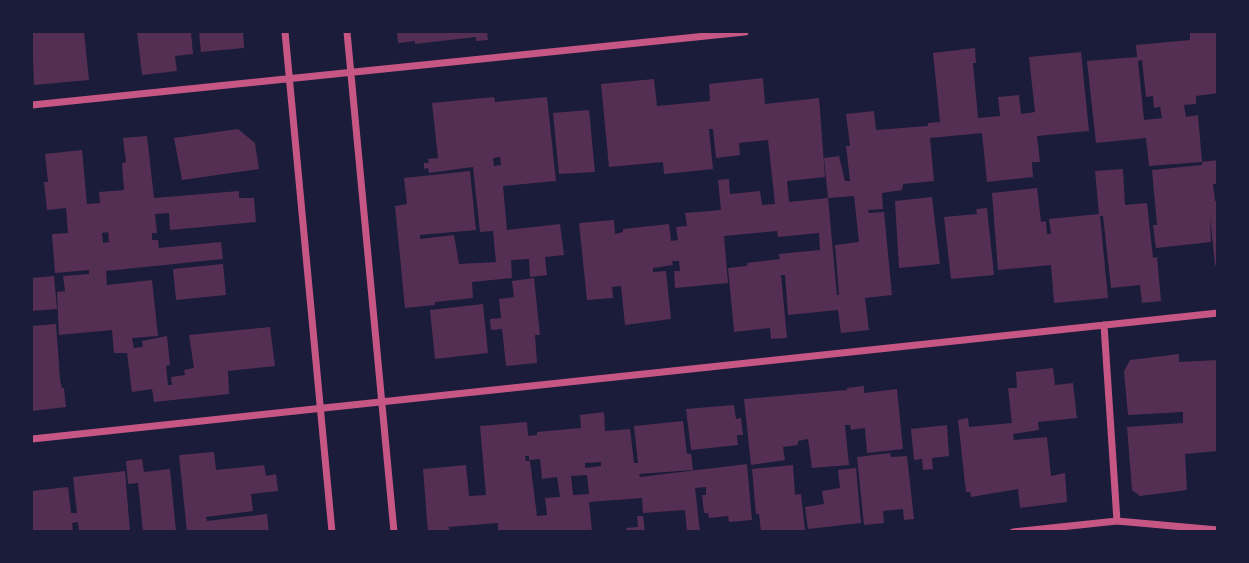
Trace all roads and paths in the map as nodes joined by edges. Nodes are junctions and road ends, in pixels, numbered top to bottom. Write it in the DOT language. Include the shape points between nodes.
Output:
graph roads {
  1 [pos="285,32"];
  2 [pos="346,32"];
  3 [pos="745,32"];
  4 [pos="350,72"];
  5 [pos="289,78"];
  6 [pos="32,106"];
  7 [pos="1217,313"];
  8 [pos="1104,325"];
  9 [pos="382,403"];
  10 [pos="321,409"];
  11 [pos="32,439"];
  12 [pos="1118,521"];
  13 [pos="1217,530"];
  14 [pos="332,531"];
  15 [pos="394,531"];
  16 [pos="1013,531"];
  1 -- 5 [label="street"];
  2 -- 4 [label="street"];
  3 -- 4 [label="street"];
  4 -- 5 [label="street"];
  4 -- 9 [label="street"];
  5 -- 6 [label="street"];
  5 -- 10 [label="street"];
  7 -- 8 [label="street"];
  8 -- 9 [label="street"];
  8 -- 12 [label="street"];
  9 -- 10 [label="street"];
  9 -- 15 [label="street"];
  10 -- 11 [label="street"];
  10 -- 14 [label="street"];
  12 -- 13 [label="street"];
  12 -- 16 [label="street"];
}
